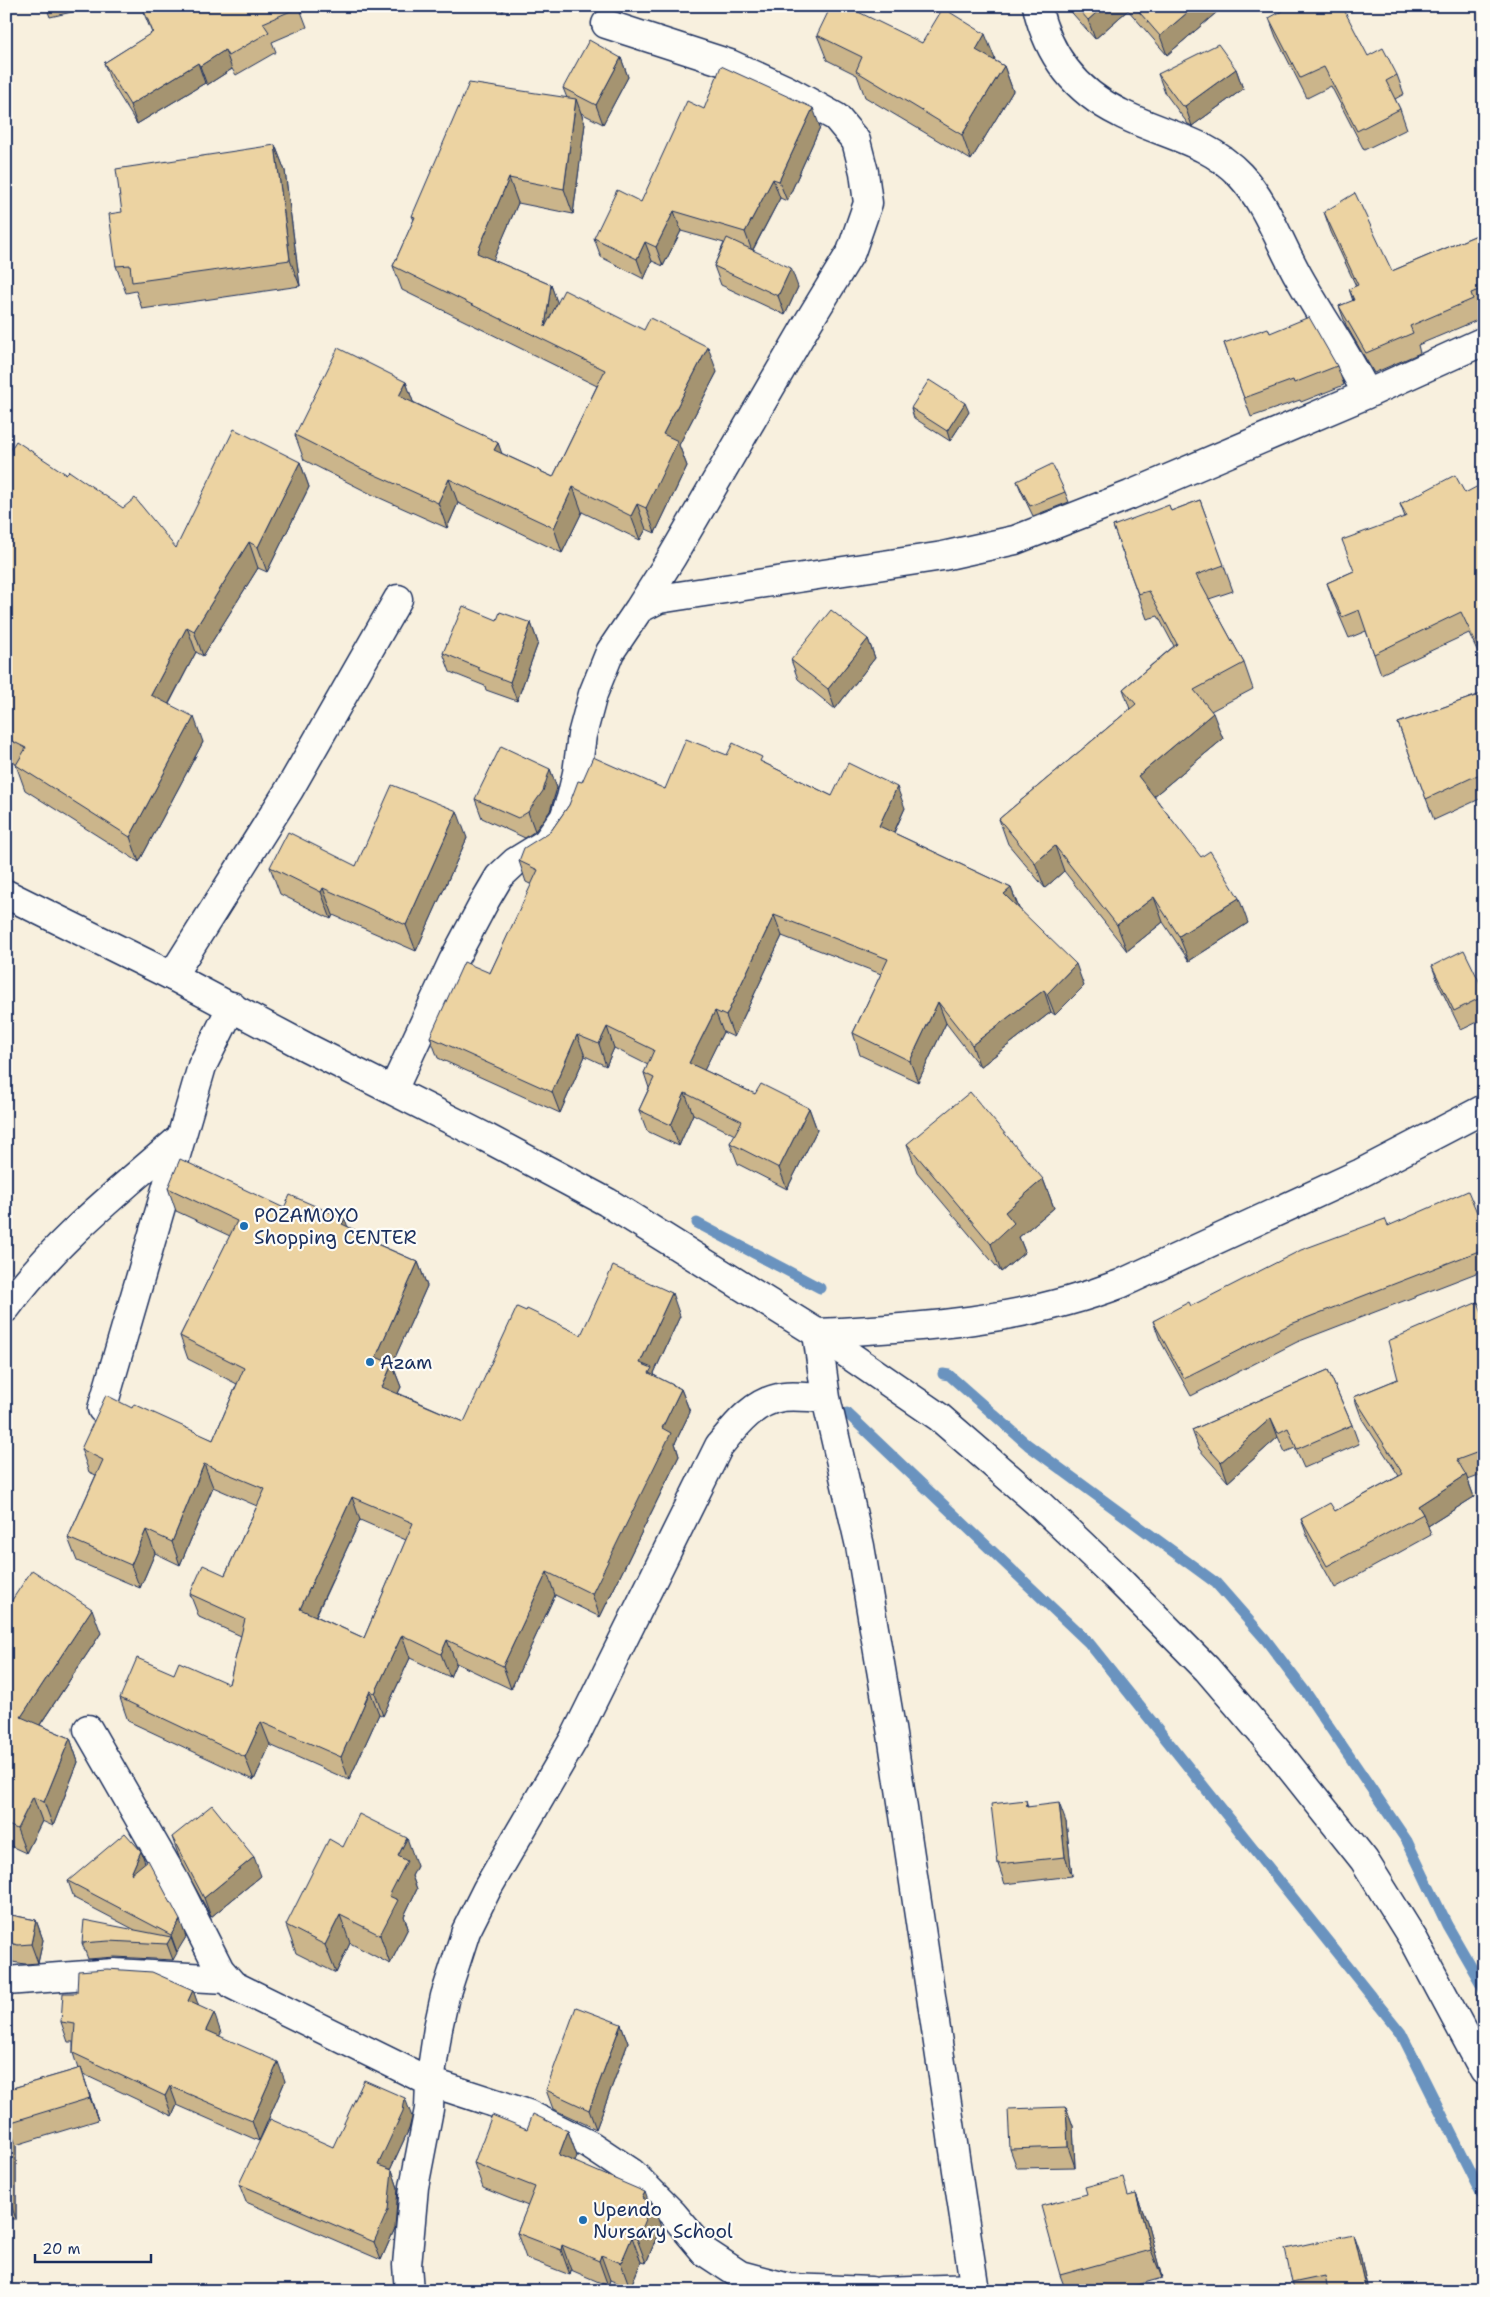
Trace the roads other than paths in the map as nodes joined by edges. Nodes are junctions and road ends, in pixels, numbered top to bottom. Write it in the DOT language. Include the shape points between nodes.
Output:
graph roads {
  1 [pos="1038,6"];
  2 [pos="606,24"];
  3 [pos="1484,341"];
  4 [pos="1367,394"];
  5 [pos="398,599"];
  6 [pos="639,609"];
  7 [pos="6,894"];
  8 [pos="172,976"];
  9 [pos="232,1006"];
  10 [pos="393,1090"];
  11 [pos="1484,1109"];
  12 [pos="179,1139"];
  13 [pos="6,1308"];
  14 [pos="817,1333"];
  15 [pos="826,1398"];
  16 [pos="102,1409"];
  17 [pos="88,1729"];
  18 [pos="227,1979"];
  19 [pos="6,1981"];
  20 [pos="1484,2071"];
  21 [pos="430,2082"];
  22 [pos="974,2290"];
  23 [pos="409,2291"];
  24 [pos="872,2291"];
  25 [pos="881,2291"];
  1 -- 4 [label="street" via="1048,40 1064,69 1085,90 1120,113 1202,146 1241,176 1265,210 1299,278 1346,353"];
  2 -- 6 [label="street" via="730,64 836,117 856,140 868,202 851,252"];
  3 -- 4 [label="street"];
  4 -- 6 [label="street" via="1015,540 943,556 678,596"];
  5 -- 8 [label="street" via="289,790"];
  6 -- 10 [label="street" via="610,652 593,694 564,818 546,844 515,862 500,877 486,899 453,961"];
  7 -- 8 [label="street"];
  8 -- 9 [label="street"];
  9 -- 10 [label="street"];
  9 -- 12 [label="street" via="202,1066"];
  10 -- 14 [label="street" via="607,1202"];
  11 -- 14 [label="street" via="1361,1173 1082,1299 992,1318 891,1330"];
  12 -- 13 [label="street" via="66,1240 21,1287"];
  12 -- 16 [label="street"];
  14 -- 15 [label="street"];
  14 -- 20 [label="street" via="939,1417 1037,1502 1208,1669 1364,1860 1415,1942"];
  15 -- 21 [label="street" via="783,1397 757,1406 737,1422 719,1446 574,1739 466,1931 445,1996"];
  15 -- 22 [label="street" via="860,1546 891,1728"];
  17 -- 18 [label="street"];
  18 -- 19 [label="street" via="114,1973"];
  18 -- 21 [label="street" via="243,1991"];
  21 -- 23 [label="street" via="429,2109 414,2187 407,2265"];
  21 -- 24 [label="street" via="528,2114 590,2145 632,2173 705,2252 740,2275 789,2288"];
  22 -- 25 [label="street"];
}
